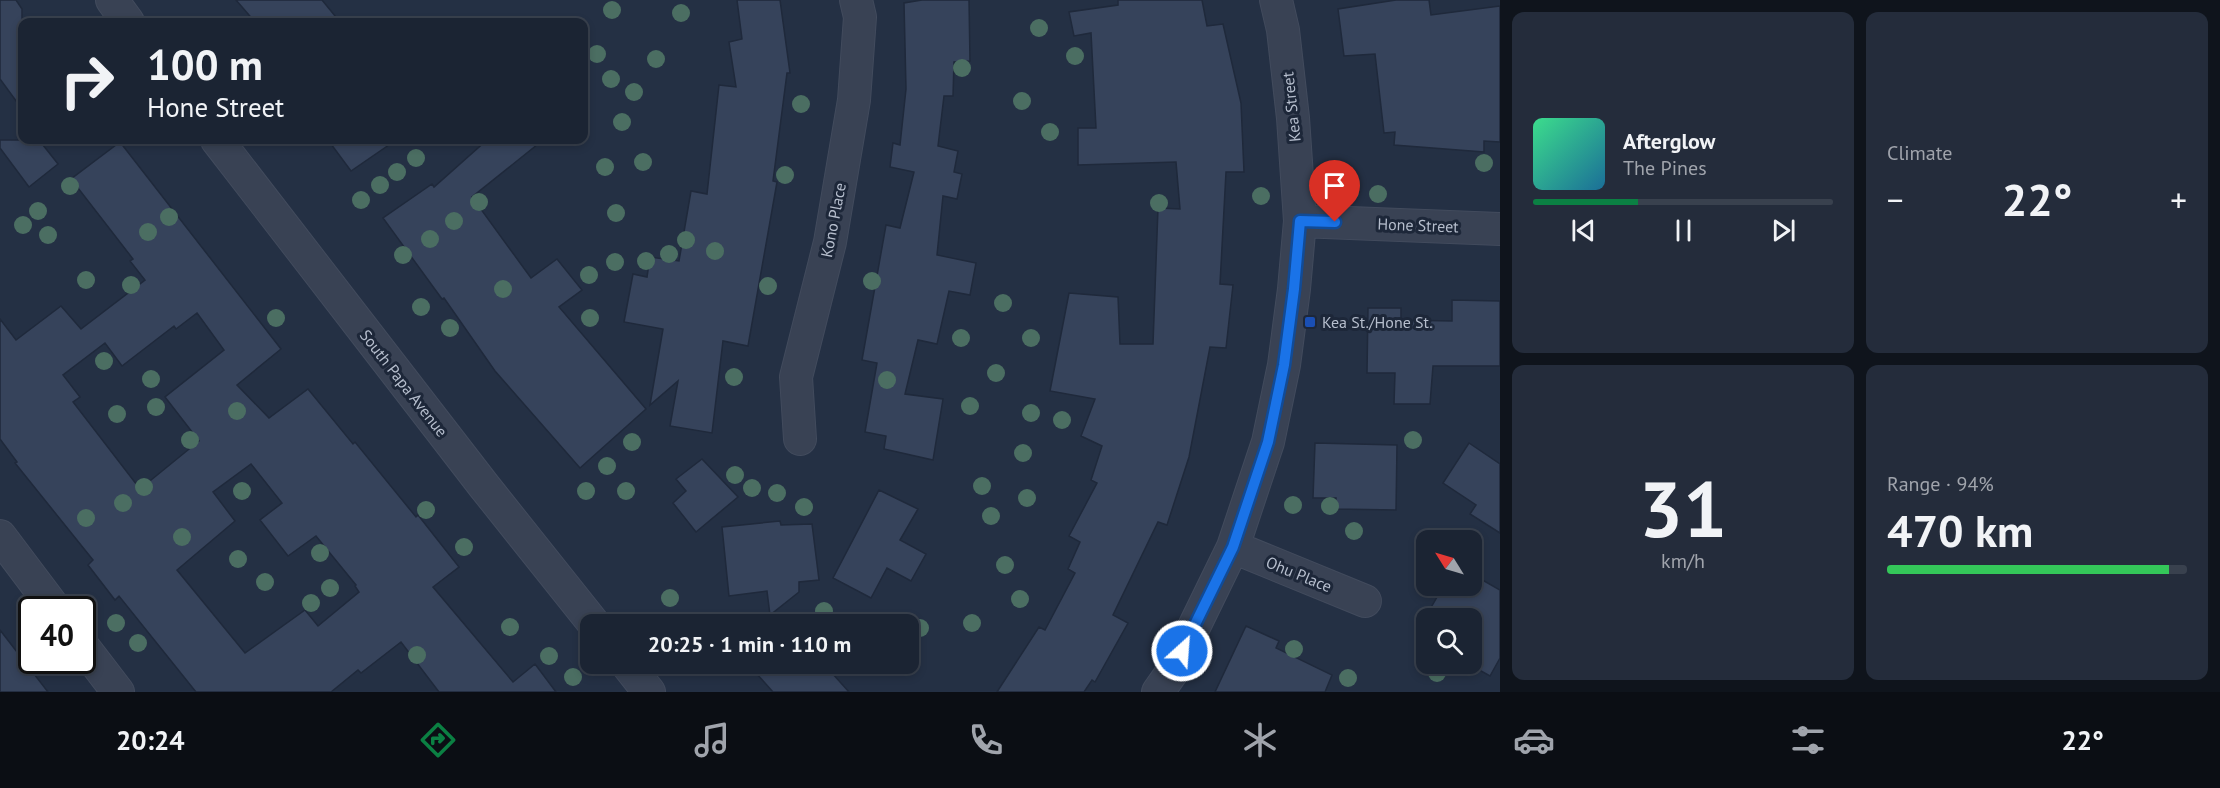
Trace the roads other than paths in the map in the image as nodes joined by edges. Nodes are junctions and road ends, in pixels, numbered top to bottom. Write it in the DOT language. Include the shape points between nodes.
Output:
graph roads {
  1 [pos="112,0"];
  2 [pos="856,0"];
  3 [pos="1276,0"];
  4 [pos="125,18"];
  5 [pos="220,144"];
  6 [pos="1300,221"];
  7 [pos="1500,229"];
  8 [pos="800,439"];
  9 [pos="0,536"];
  10 [pos="1233,547"];
  11 [pos="45,596"];
  12 [pos="1365,601"];
  13 [pos="586,614"];
  14 [pos="96,663"];
  15 [pos="635,674"];
  16 [pos="118,692"];
  17 [pos="649,692"];
  18 [pos="1158,692"];
  1 -- 4 [label="street"];
  2 -- 8 [label="street, Kono Place" via="860,17 854,100 830,242 796,377"];
  3 -- 6 [label="street, Kea Street" via="1293,118"];
  5 -- 13 [label="street, South Papa Avenue"];
  6 -- 7 [label="street, Hone Street"];
  6 -- 10 [label="street, Kea Street" via="1284,365 1268,442"];
  9 -- 11 [label="street"];
  10 -- 12 [label="street, Ohu Place"];
  10 -- 18 [label="street, Kea Street" via="1172,672"];
  14 -- 16 [label="street"];
  15 -- 17 [label="street"];
}
